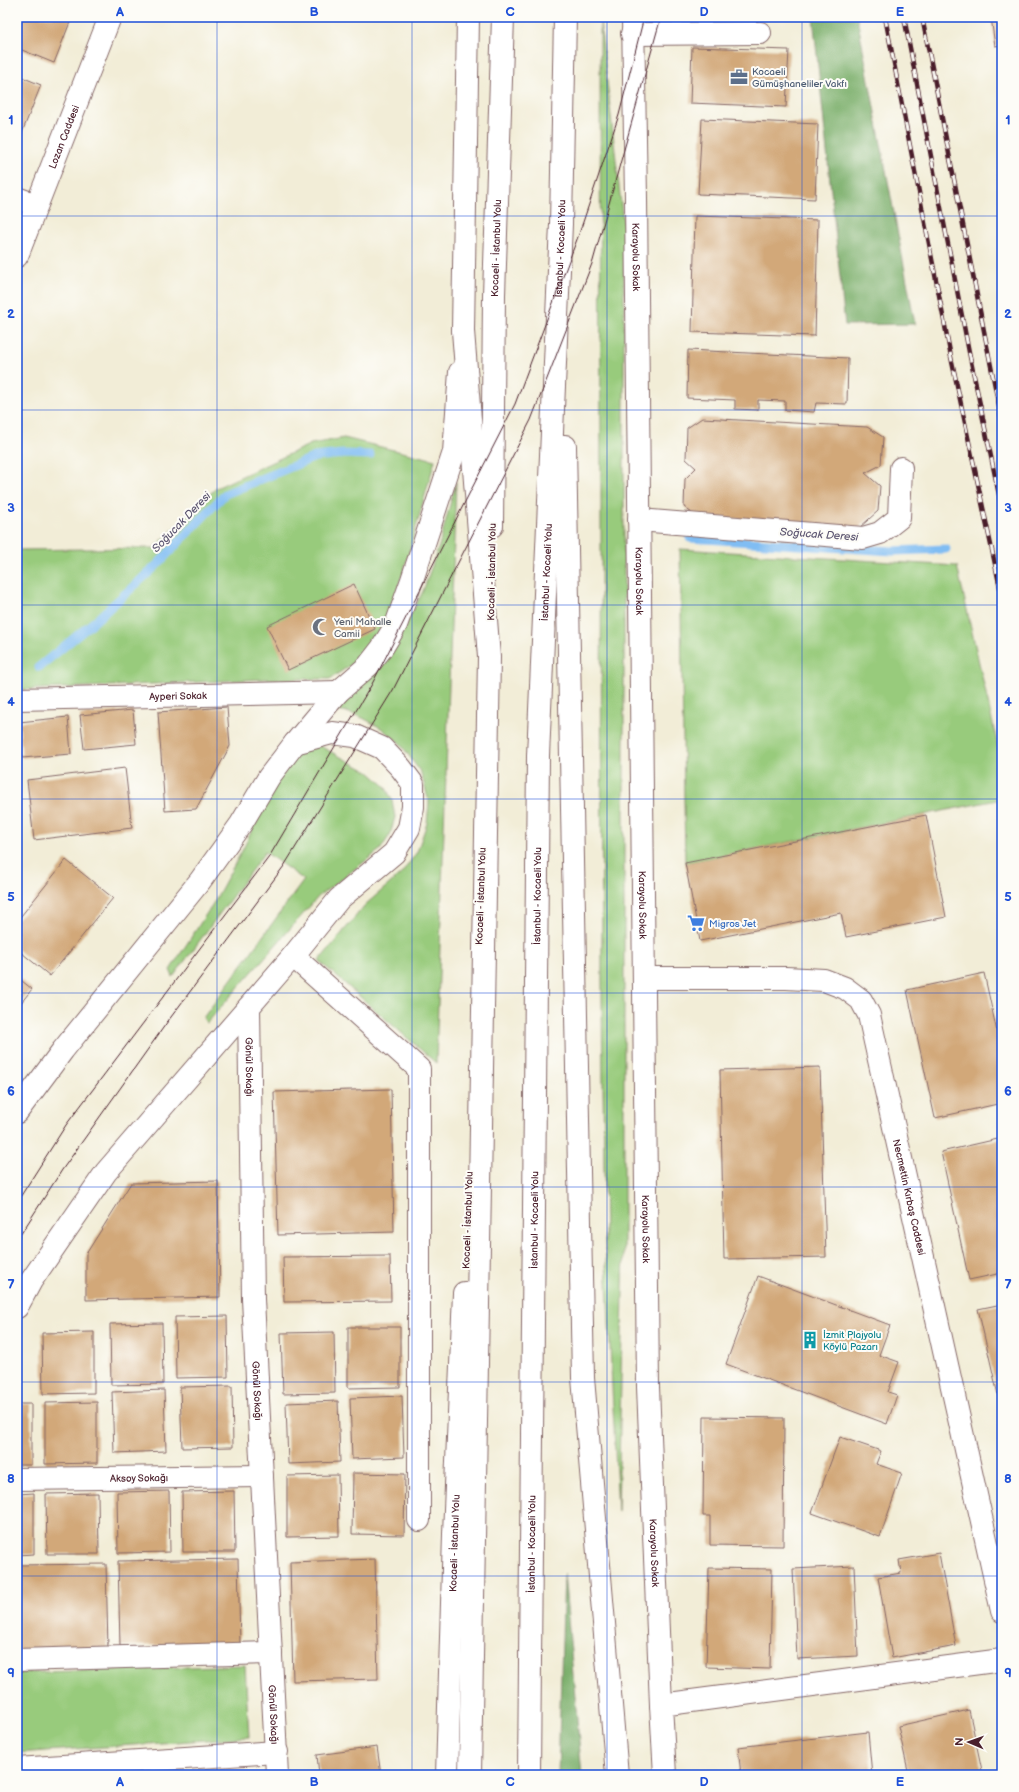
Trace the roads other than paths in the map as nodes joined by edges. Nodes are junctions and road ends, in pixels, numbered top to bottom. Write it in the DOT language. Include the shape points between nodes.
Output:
graph roads {
  1 [pos="110,17"];
  2 [pos="468,17"];
  3 [pos="503,17"];
  4 [pos="564,17"];
  5 [pos="631,23"];
  6 [pos="760,33"];
  7 [pos="26,202"];
  8 [pos="560,224"];
  9 [pos="17,256"];
  10 [pos="463,331"];
  11 [pos="901,468"];
  12 [pos="639,520"];
  13 [pos="489,657"];
  14 [pos="338,692"];
  15 [pos="17,699"];
  16 [pos="295,743"];
  17 [pos="293,956"];
  18 [pos="645,978"];
  19 [pos="249,1007"];
  20 [pos="17,1112"];
  21 [pos="17,1307"];
  22 [pos="262,1476"];
  23 [pos="17,1479"];
  24 [pos="419,1520"];
  25 [pos="1002,1611"];
  26 [pos="271,1654"];
  27 [pos="17,1660"];
  28 [pos="1002,1660"];
  29 [pos="661,1705"];
  30 [pos="277,1752"];
  31 [pos="17,1769"];
  32 [pos="277,1775"];
  33 [pos="447,1775"];
  34 [pos="470,1775"];
  35 [pos="529,1775"];
  36 [pos="617,1775"];
  37 [pos="665,1775"];
  1 -- 7 [label="main road, Lozan Caddesi"];
  2 -- 10 [label="main road"];
  3 -- 13 [label="main road, Kocaeli - İstanbul Yolu" via="494,295"];
  4 -- 8 [label="main road, İstanbul - Kocaeli Yolu"];
  5 -- 6 [label="main road"];
  5 -- 12 [label="main road, Karayolu Sokak" via="636,199"];
  7 -- 9 [label="main road, Lozan Caddesi"];
  8 -- 35 [label="main road, İstanbul - Kocaeli Yolu" via="538,756"];
  8 -- 36 [label="main road" via="583,1378"];
  10 -- 13 [label="main road"];
  10 -- 14 [label="main road" via="454,452 412,580 396,625 382,648 368,666"];
  11 -- 12 [label="main road" via="899,518 880,532 862,538"];
  12 -- 18 [label="main road, Karayolu Sokak"];
  13 -- 33 [label="main road, Kocaeli - İstanbul Yolu" via="454,1534"];
  13 -- 34 [label="main road"];
  14 -- 15 [label="main road, Ayperi Sokak"];
  14 -- 16 [label="main road"];
  16 -- 17 [label="main road" via="332,734 355,736 382,748 402,768 413,784 413,807 409,828 394,853 339,899"];
  16 -- 20 [label="main road" via="269,777 241,824 200,881 63,1050"];
  17 -- 19 [label="main road"];
  17 -- 24 [label="main road" via="419,1069"];
  18 -- 25 [label="main road, Necmettin Kırbaş Caddesi" via="824,980 845,988 861,1000 870,1015"];
  18 -- 29 [label="main road, Karayolu Sokak" via="648,1387"];
  19 -- 21 [label="main road" via="106,1172 31,1281"];
  19 -- 22 [label="main road, Gönül Sokağı" via="253,1299"];
  22 -- 23 [label="main road, Aksoy Sokağı"];
  22 -- 26 [label="main road, Gönül Sokağı"];
  26 -- 27 [label="main road"];
  26 -- 30 [label="main road, Gönül Sokağı"];
  28 -- 29 [label="main road"];
  29 -- 37 [label="main road, Karayolu Sokak"];
  30 -- 31 [label="main road"];
  30 -- 32 [label="main road, Gönül Sokağı"];
}
